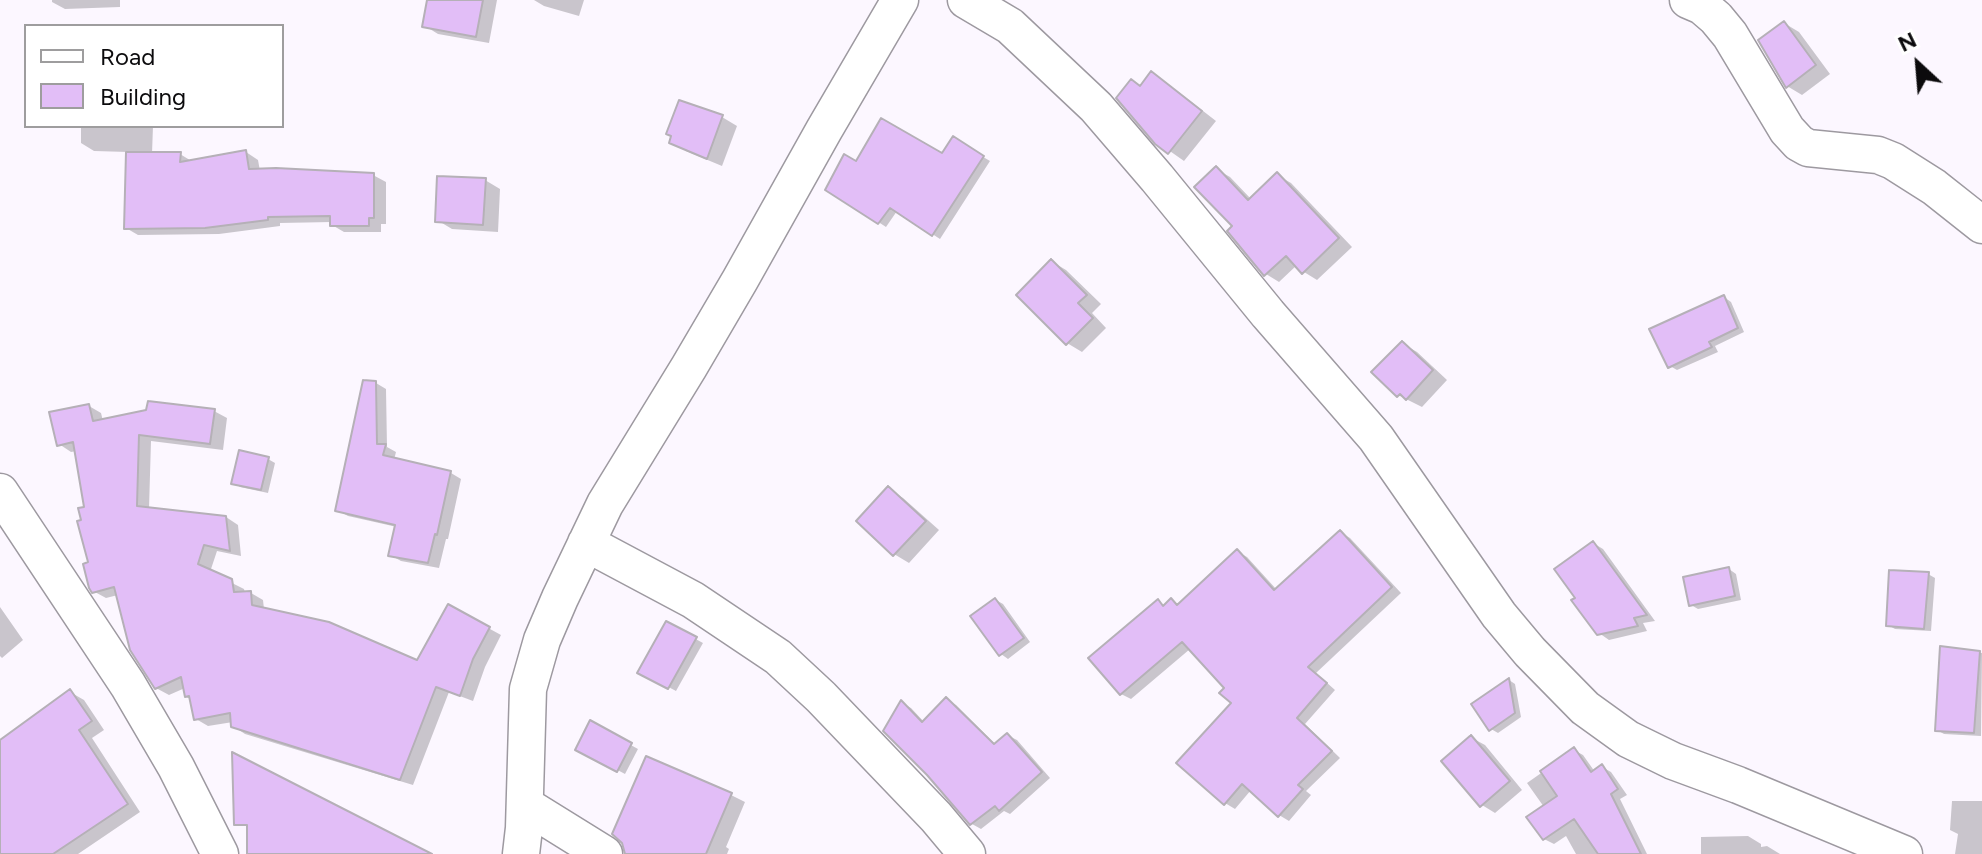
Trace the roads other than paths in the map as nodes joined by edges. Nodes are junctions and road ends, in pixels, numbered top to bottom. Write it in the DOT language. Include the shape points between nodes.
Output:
graph roads {
  1 [pos="900,0"];
  2 [pos="966,0"];
  3 [pos="1688,0"];
  4 [pos="1982,225"];
  5 [pos="0,492"];
  6 [pos="586,543"];
  7 [pos="525,805"];
  8 [pos="220,854"];
  9 [pos="521,854"];
  10 [pos="604,854"];
  11 [pos="967,854"];
  12 [pos="1904,854"];
  1 -- 6 [label="street"];
  2 -- 12 [label="street" via="1010,26 1107,119 1376,438 1499,615 1585,708 1628,739 1673,761"];
  3 -- 4 [label="street" via="1702,6 1730,35 1799,143 1893,161"];
  5 -- 8 [label="street" via="128,685"];
  6 -- 7 [label="street" via="542,640 528,689"];
  6 -- 11 [label="street" via="693,600 778,657"];
  7 -- 9 [label="street"];
  7 -- 10 [label="street"];
}
